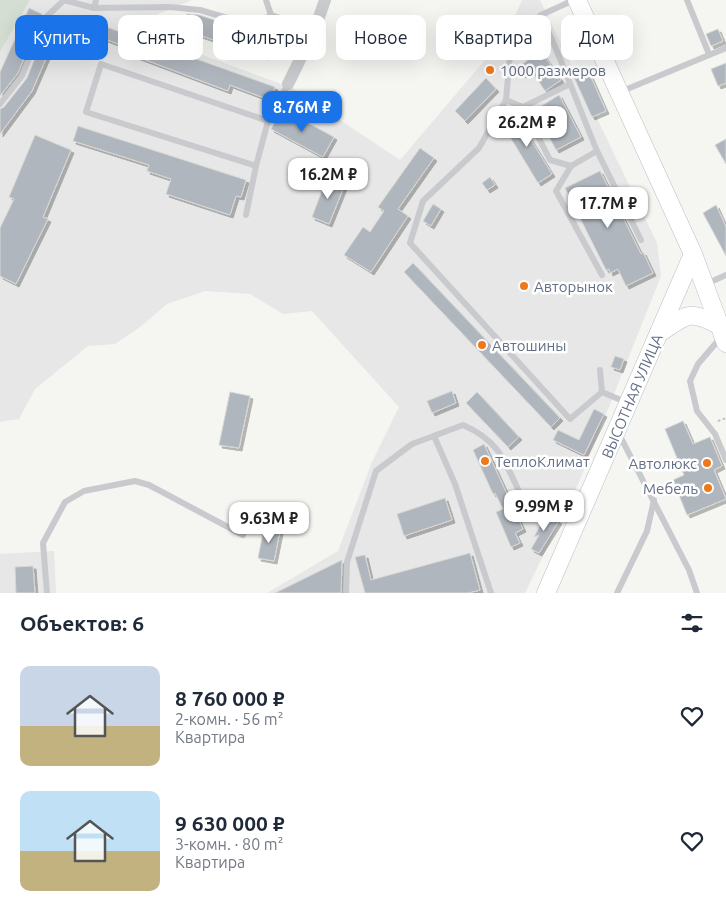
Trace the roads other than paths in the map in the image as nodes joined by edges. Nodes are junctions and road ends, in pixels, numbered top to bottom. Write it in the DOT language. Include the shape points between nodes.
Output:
graph roads {
  1 [pos="96,0"];
  2 [pos="266,0"];
  3 [pos="325,0"];
  4 [pos="575,0"];
  5 [pos="687,0"];
  6 [pos="64,1"];
  7 [pos="94,8"];
  8 [pos="217,15"];
  9 [pos="271,15"];
  10 [pos="320,15"];
  11 [pos="541,15"];
  12 [pos="551,36"];
  13 [pos="726,48"];
  14 [pos="709,54"];
  15 [pos="300,60"];
  16 [pos="510,60"];
  17 [pos="288,84"];
  18 [pos="570,84"];
  19 [pos="620,92"];
  20 [pos="506,100"];
  21 [pos="0,104"];
  22 [pos="523,107"];
  23 [pos="268,121"];
  24 [pos="597,151"];
  25 [pos="256,166"];
  26 [pos="571,166"];
  27 [pos="246,215"];
  28 [pos="641,240"];
  29 [pos="693,254"];
  30 [pos="726,274"];
  31 [pos="602,275"];
  32 [pos="705,285"];
  33 [pos="660,333"];
  34 [pos="723,334"];
  35 [pos="600,370"];
  36 [pos="602,392"];
  37 [pos="629,403"];
  38 [pos="617,431"];
  39 [pos="434,436"];
  40 [pos="726,460"];
  41 [pos="654,500"];
  42 [pos="578,520"];
  43 [pos="242,535"];
  44 [pos="47,593"];
  45 [pos="346,593"];
  46 [pos="491,593"];
  47 [pos="546,593"];
  48 [pos="617,593"];
  49 [pos="697,593"];
  1 -- 7 [label="lane"];
  2 -- 9 [label="lane"];
  3 -- 10 [label="street"];
  4 -- 11 [label="lane"];
  4 -- 19 [label="street"];
  5 -- 14 [label="lane"];
  6 -- 7 [label="lane"];
  6 -- 21 [label="lane" via="45,18 22,76"];
  7 -- 8 [label="lane" via="170,7"];
  12 -- 18 [label="lane"];
  13 -- 14 [label="lane"];
  14 -- 19 [label="lane"];
  15 -- 17 [label="street"];
  16 -- 20 [label="lane"];
  17 -- 23 [label="lane"];
  18 -- 22 [label="lane"];
  18 -- 24 [label="lane"];
  19 -- 29 [label="street"];
  20 -- 22 [label="lane"];
  20 -- 36 [label="lane" via="479,148 423,201 410,243 570,419"];
  22 -- 26 [label="lane" via="550,160"];
  23 -- 25 [label="lane"];
  23 -- 25 [label="lane" via="102,64 86,112"];
  24 -- 26 [label="lane"];
  24 -- 28 [label="lane"];
  25 -- 27 [label="lane"];
  26 -- 31 [label="lane" via="556,191"];
  29 -- 32 [label="street"];
  29 -- 33 [label="street, ВЫСОТНАЯ УЛИЦА"];
  30 -- 32 [label="lane"];
  32 -- 34 [label="street"];
  33 -- 34 [label="street" via="691,315 701,316"];
  33 -- 37 [label="street, ВЫСОТНАЯ УЛИЦА"];
  34 -- 40 [label="lane" via="698,364 690,381 697,411 715,434"];
  35 -- 36 [label="lane"];
  36 -- 37 [label="lane"];
  37 -- 38 [label="street, ВЫСОТНАЯ УЛИЦА"];
  38 -- 41 [label="lane"];
  38 -- 42 [label="street, ВЫСОТНАЯ УЛИЦА"];
  39 -- 42 [label="lane" via="463,425 483,434 501,455 521,496"];
  39 -- 45 [label="lane" via="412,444 376,471 348,562"];
  39 -- 46 [label="lane" via="455,484"];
  41 -- 48 [label="lane" via="647,532"];
  41 -- 49 [label="lane"];
  42 -- 47 [label="street, ВЫСОТНАЯ УЛИЦА"];
  43 -- 44 [label="lane" via="149,485 135,481 84,491 64,502 44,543"];
}
